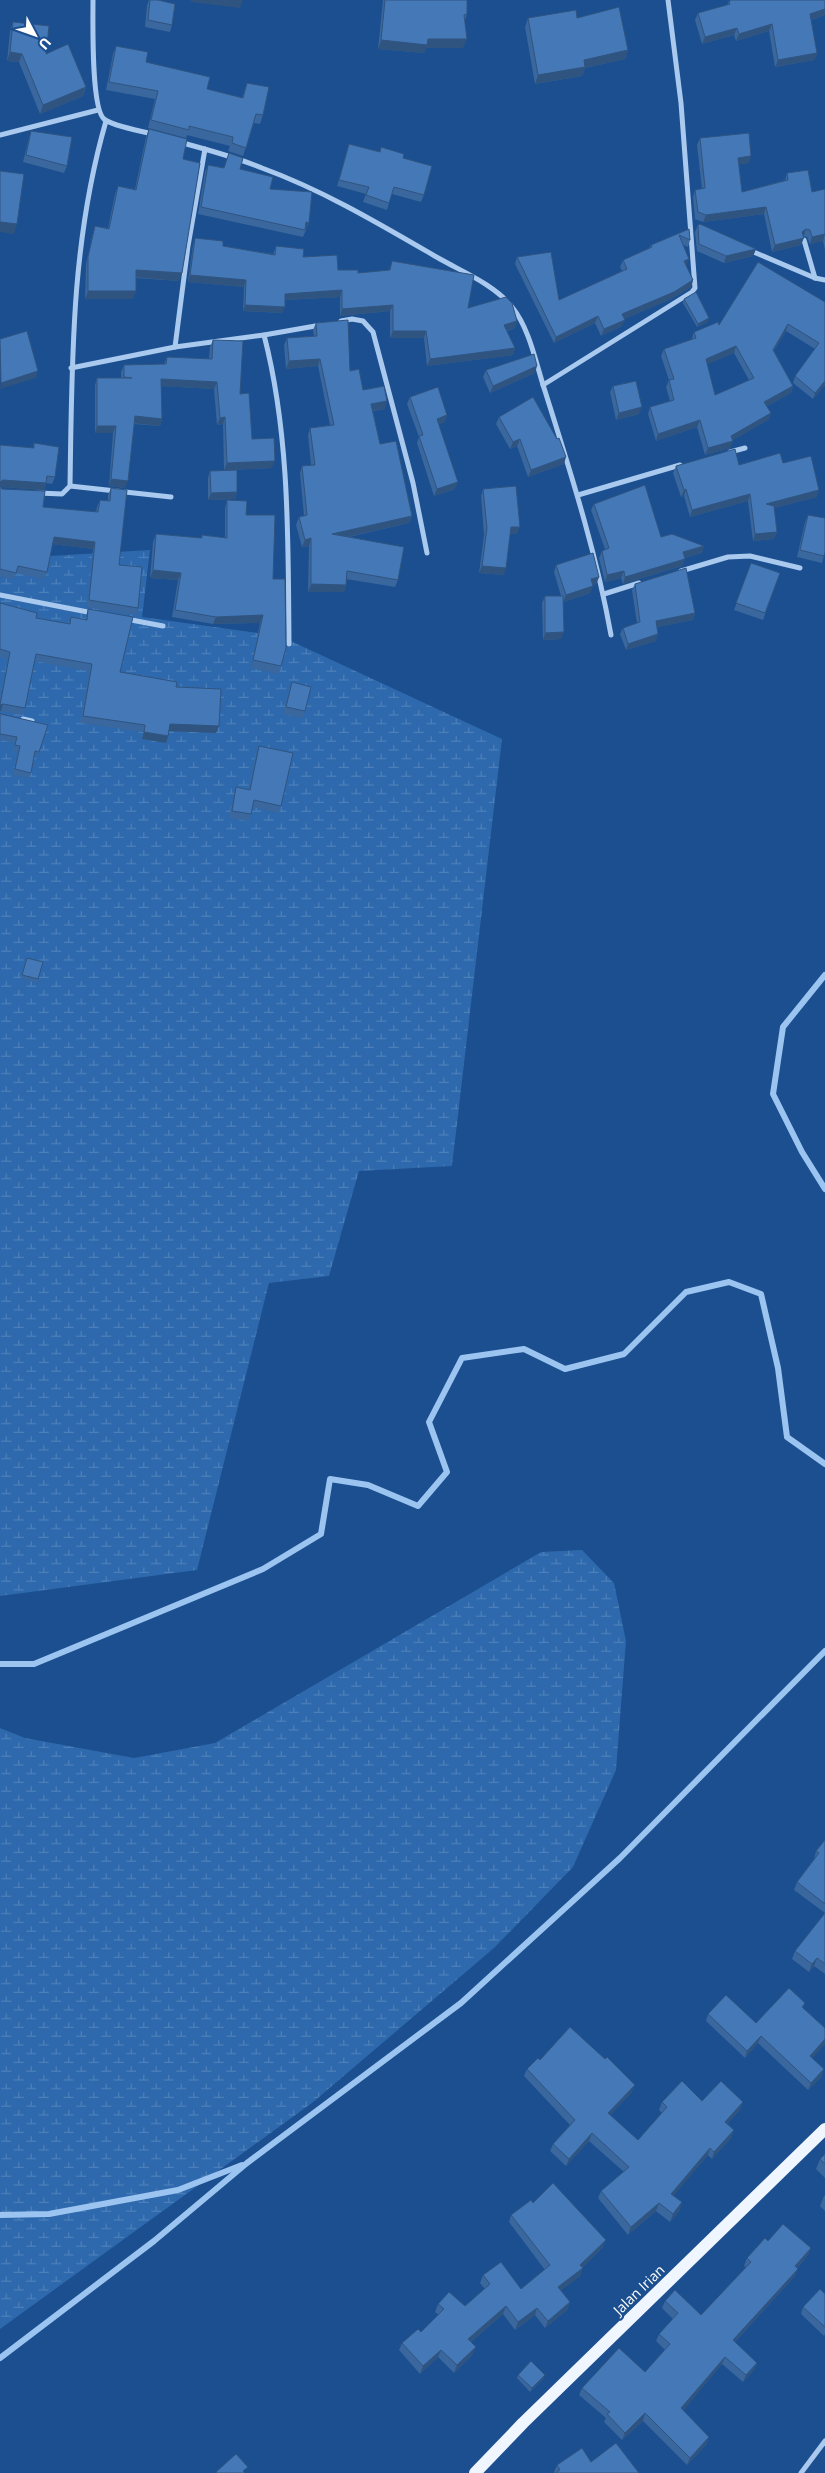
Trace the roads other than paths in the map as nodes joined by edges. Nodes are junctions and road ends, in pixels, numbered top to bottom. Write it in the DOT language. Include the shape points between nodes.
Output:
graph roads {
  1 [pos="93,0"];
  2 [pos="668,0"];
  3 [pos="98,110"];
  4 [pos="106,121"];
  5 [pos="0,135"];
  6 [pos="160,136"];
  7 [pos="178,141"];
  8 [pos="205,149"];
  9 [pos="692,222"];
  10 [pos="699,226"];
  11 [pos="804,240"];
  12 [pos="746,248"];
  13 [pos="815,278"];
  14 [pos="825,280"];
  15 [pos="264,335"];
  16 [pos="175,347"];
  17 [pos="71,368"];
  18 [pos="543,385"];
  19 [pos="745,448"];
  20 [pos="726,452"];
  21 [pos="688,463"];
  22 [pos="70,486"];
  23 [pos="29,492"];
  24 [pos="578,495"];
  25 [pos="170,497"];
  26 [pos="427,553"];
  27 [pos="800,568"];
  28 [pos="671,574"];
  29 [pos="642,583"];
  30 [pos="604,594"];
  31 [pos="0,595"];
  32 [pos="96,613"];
  33 [pos="115,617"];
  34 [pos="163,626"];
  35 [pos="611,635"];
  36 [pos="289,644"];
  37 [pos="16,718"];
  38 [pos="32,721"];
  39 [pos="825,2129"];
  40 [pos="825,2441"];
  41 [pos="475,2473"];
  42 [pos="801,2473"];
  1 -- 3 [label="street"];
  2 -- 9 [label="street" via="682,103"];
  3 -- 4 [label="street"];
  3 -- 5 [label="street"];
  4 -- 6 [label="street"];
  4 -- 17 [label="street" via="94,162 75,283"];
  7 -- 8 [label="street"];
  8 -- 16 [label="street"];
  8 -- 18 [label="street" via="280,175 370,219 500,294 521,322"];
  9 -- 10 [label="street"];
  9 -- 18 [label="street" via="696,282 692,292"];
  11 -- 13 [label="street"];
  12 -- 13 [label="street"];
  13 -- 14 [label="street"];
  15 -- 16 [label="street"];
  15 -- 26 [label="street" via="352,319 368,325 373,332 413,484"];
  15 -- 36 [label="street" via="273,374 282,454 288,547"];
  16 -- 17 [label="street"];
  17 -- 22 [label="street"];
  18 -- 24 [label="street"];
  19 -- 20 [label="street"];
  21 -- 24 [label="street"];
  22 -- 23 [label="street" via="62,494"];
  22 -- 25 [label="street"];
  24 -- 30 [label="street"];
  27 -- 28 [label="street" via="760,556 739,556"];
  29 -- 30 [label="street"];
  30 -- 35 [label="street"];
  31 -- 32 [label="street"];
  33 -- 34 [label="street"];
  37 -- 38 [label="street"];
  39 -- 41 [label="main road, Jalan Irian"];
  40 -- 42 [label="street"];
}
